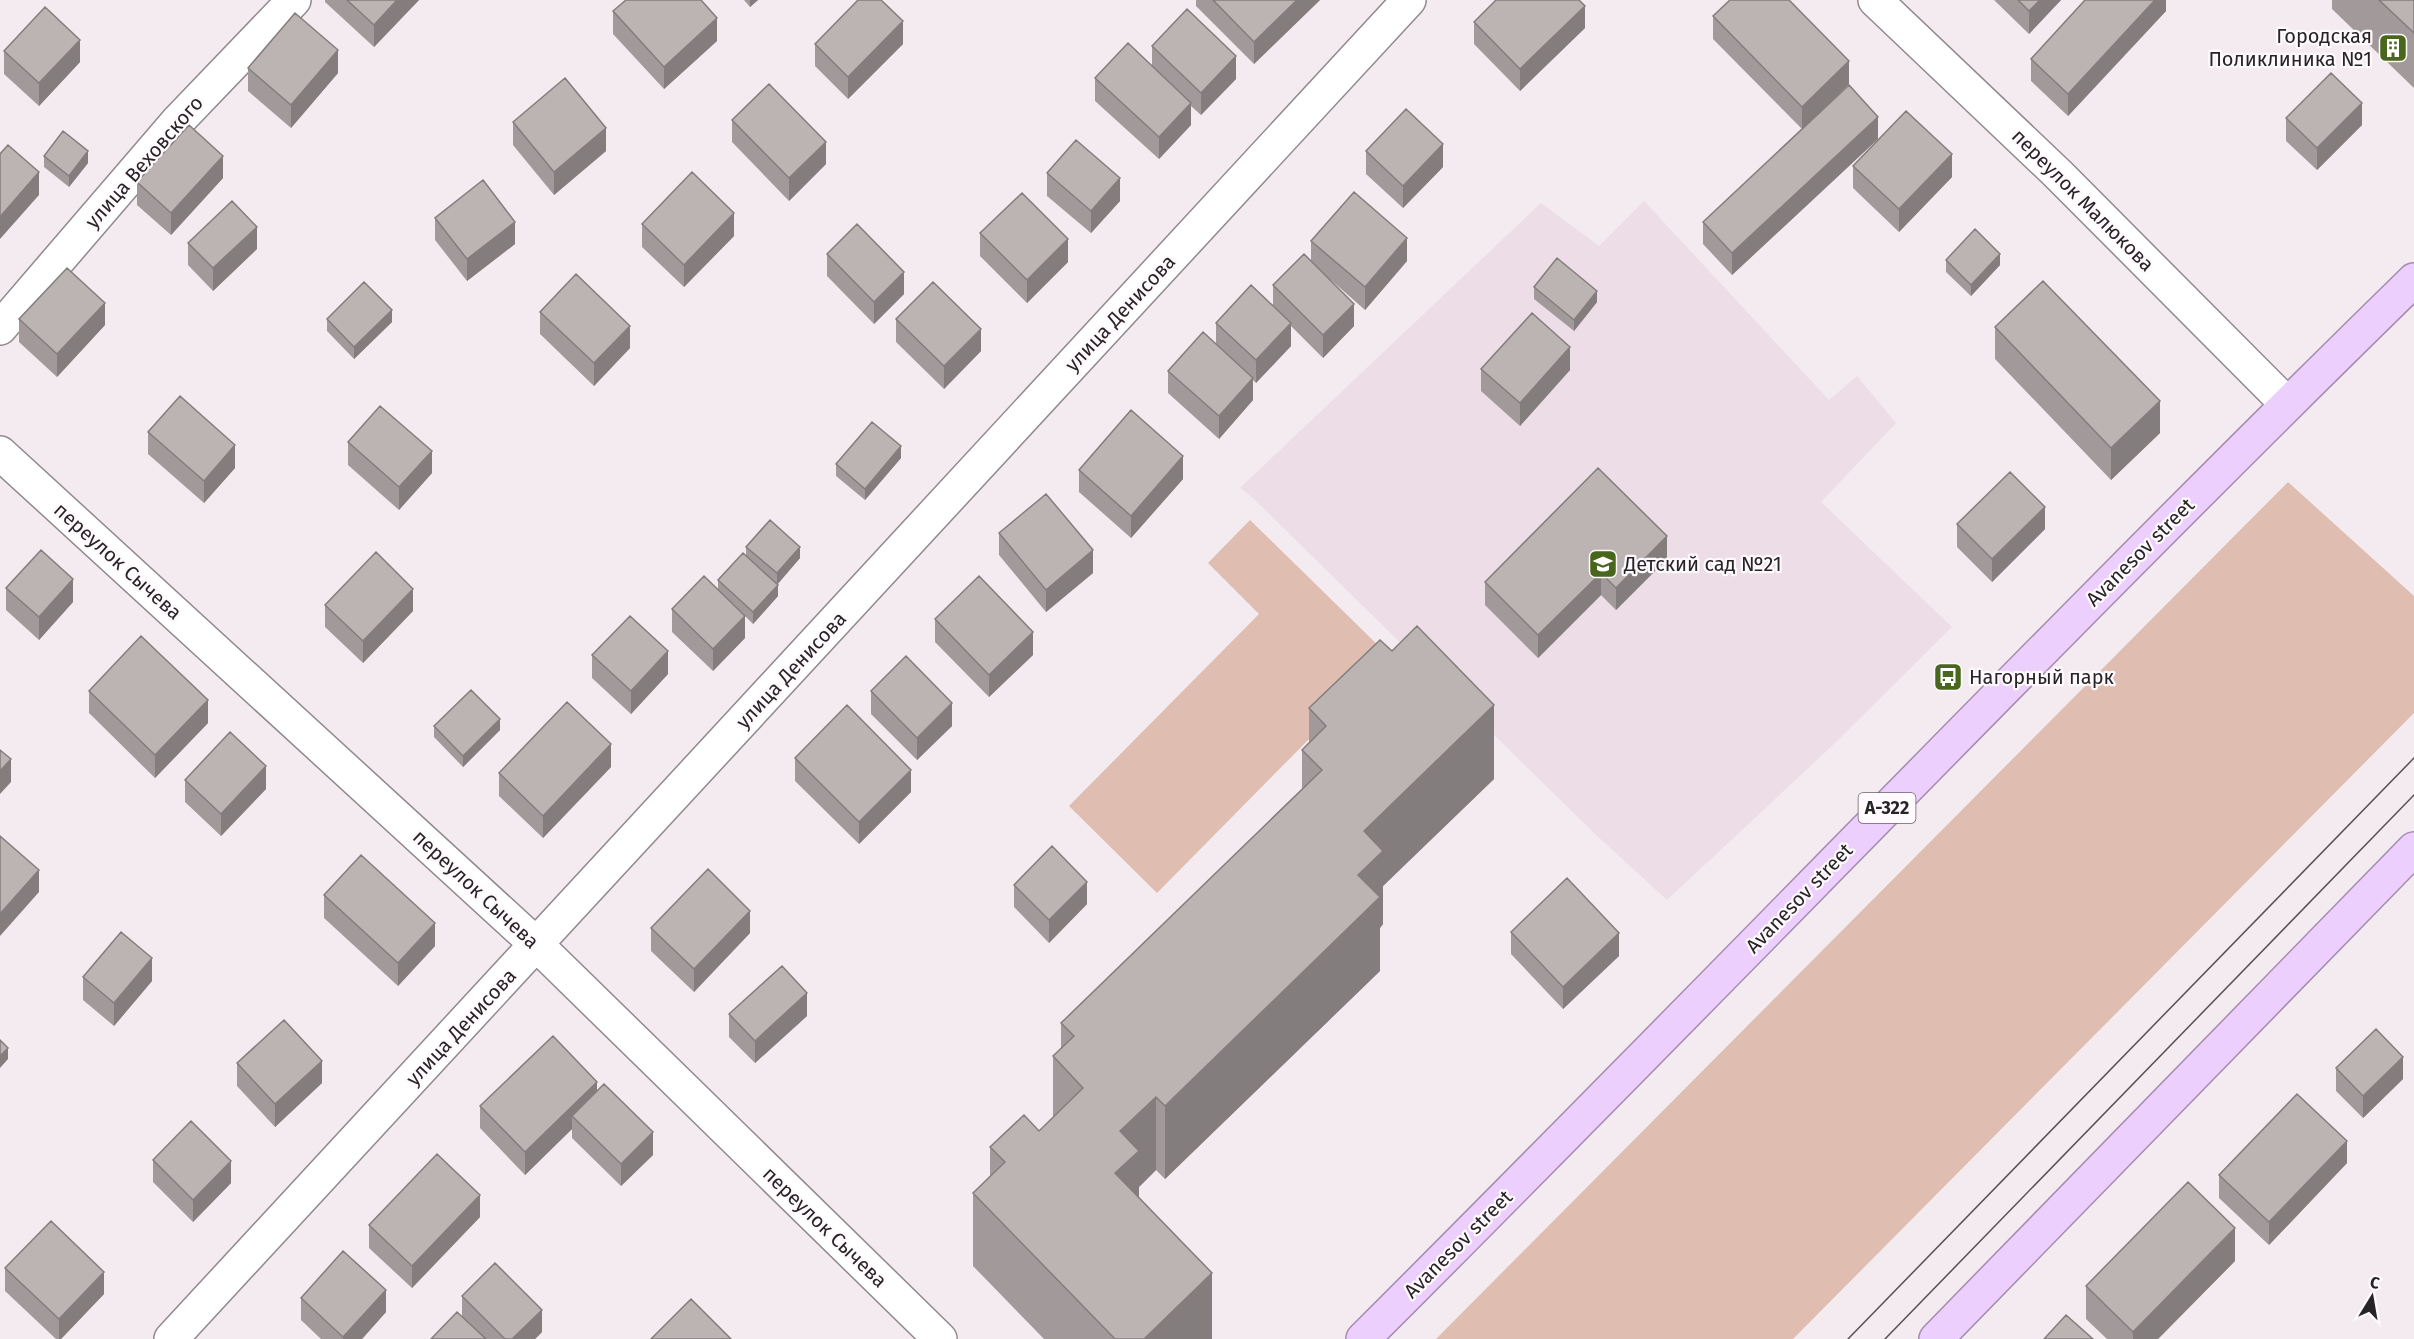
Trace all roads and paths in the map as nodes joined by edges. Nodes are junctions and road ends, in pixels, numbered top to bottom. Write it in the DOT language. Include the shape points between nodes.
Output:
graph roads {
  1 [pos="294,0"];
  2 [pos="1409,0"];
  3 [pos="1875,0"];
  4 [pos="2414,280"];
  5 [pos="0,328"];
  6 [pos="2287,404"];
  7 [pos="0,453"];
  8 [pos="2414,849"];
  9 [pos="537,945"];
  10 [pos="171,1339"];
  11 [pos="940,1339"];
  12 [pos="1363,1339"];
  13 [pos="1936,1339"];
  1 -- 5 [label="street, улица Веховского" via="177,122"];
  2 -- 9 [label="street, улица Денисова"];
  3 -- 6 [label="street, переулок Малюкова" via="2058,174"];
  4 -- 6 [label="highway, Avanesov street / А-322"];
  6 -- 12 [label="highway, Avanesov street / А-322"];
  7 -- 9 [label="street, переулок Сычева"];
  8 -- 13 [label="highway"];
  9 -- 10 [label="street, улица Денисова"];
  9 -- 11 [label="street, переулок Сычева"];
}
